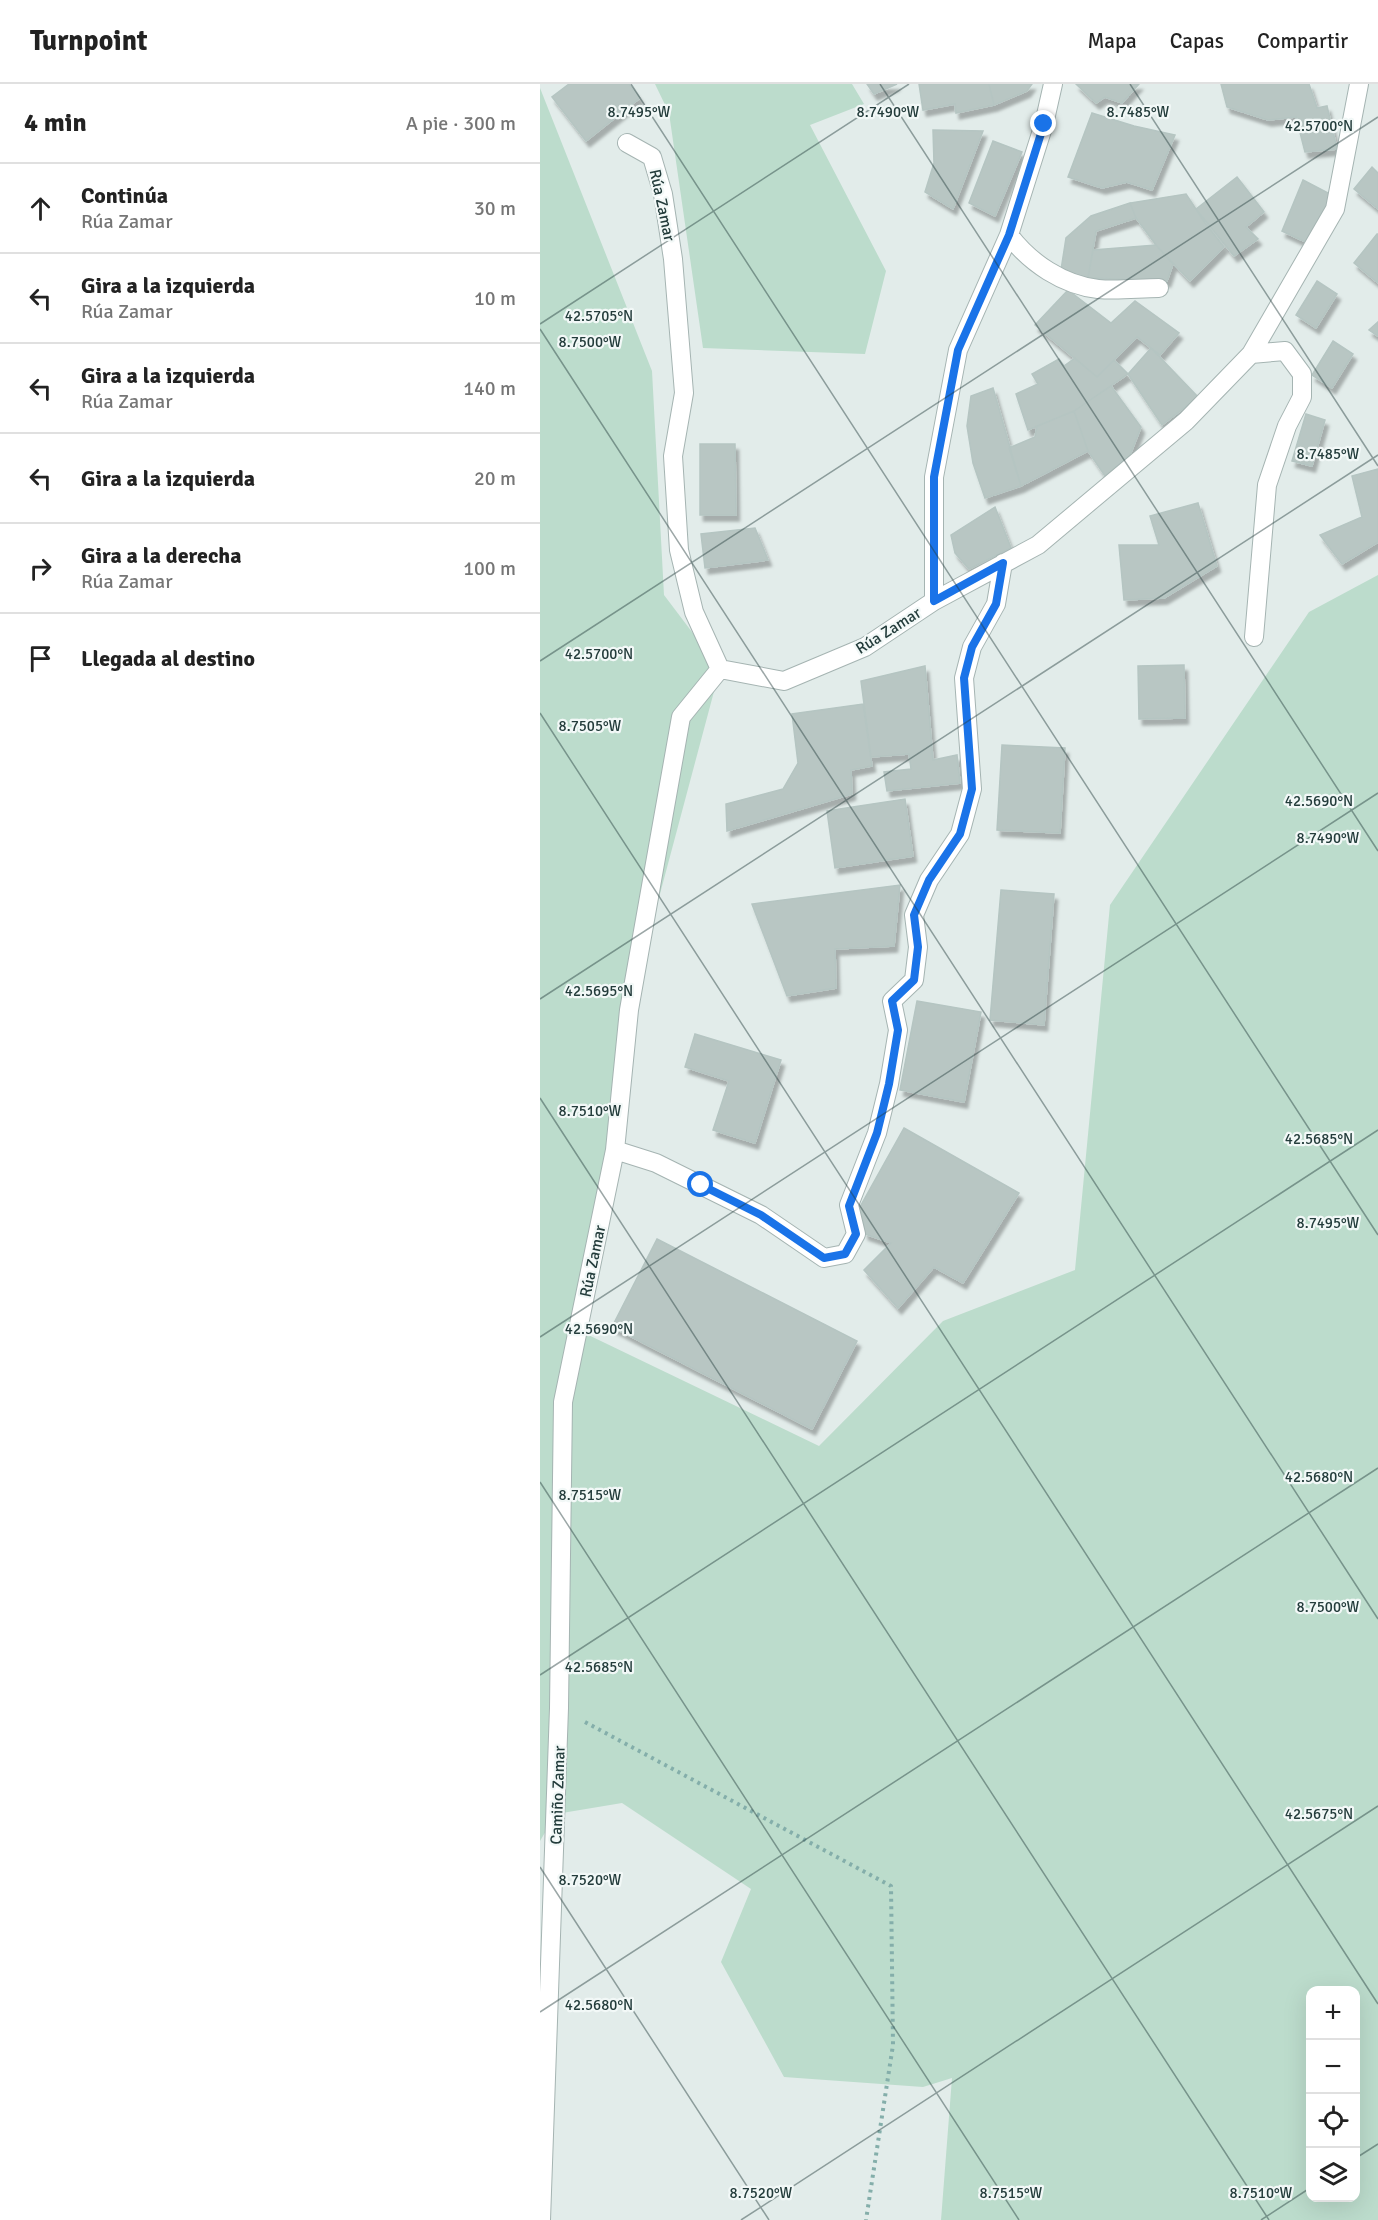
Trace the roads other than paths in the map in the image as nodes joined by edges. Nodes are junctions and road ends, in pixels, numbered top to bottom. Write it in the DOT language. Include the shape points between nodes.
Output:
graph roads {
  1 [pos="1053,84"];
  2 [pos="1356,87"];
  3 [pos="627,143"];
  4 [pos="1009,235"];
  5 [pos="1159,288"];
  6 [pos="1251,354"];
  7 [pos="1003,563"];
  8 [pos="934,601"];
  9 [pos="1254,638"];
  10 [pos="720,669"];
  11 [pos="615,1150"];
  12 [pos="562,1443"];
  13 [pos="540,2220"];
  1 -- 4 [label="street, Rúa Zamar"];
  2 -- 6 [label="street" via="1335,209"];
  3 -- 10 [label="street, Rúa Zamar" via="652,157 663,194 674,259 684,393 673,456 679,550 694,612"];
  4 -- 5 [label="street" via="1024,255 1061,278 1098,289"];
  4 -- 8 [label="street, Rúa Zamar" via="958,350 934,477"];
  6 -- 7 [label="street" via="1178,428 1038,545"];
  6 -- 9 [label="street" via="1285,351 1302,374 1302,397 1287,426 1267,485"];
  7 -- 8 [label="street"];
  7 -- 11 [label="street" via="996,604 972,647 964,678 972,789 960,834 929,880 914,915 918,947 914,980 892,1001 898,1030 889,1084 877,1133 849,1206 856,1234 845,1254 824,1258 761,1215 656,1163"];
  8 -- 10 [label="street, Rúa Zamar" via="864,647 784,681"];
  10 -- 11 [label="street, Rúa Zamar" via="681,717 629,1010"];
  11 -- 12 [label="street, Rúa Zamar" via="563,1402"];
  12 -- 13 [label="street, Camiño Zamar" via="559,1708"];
}
